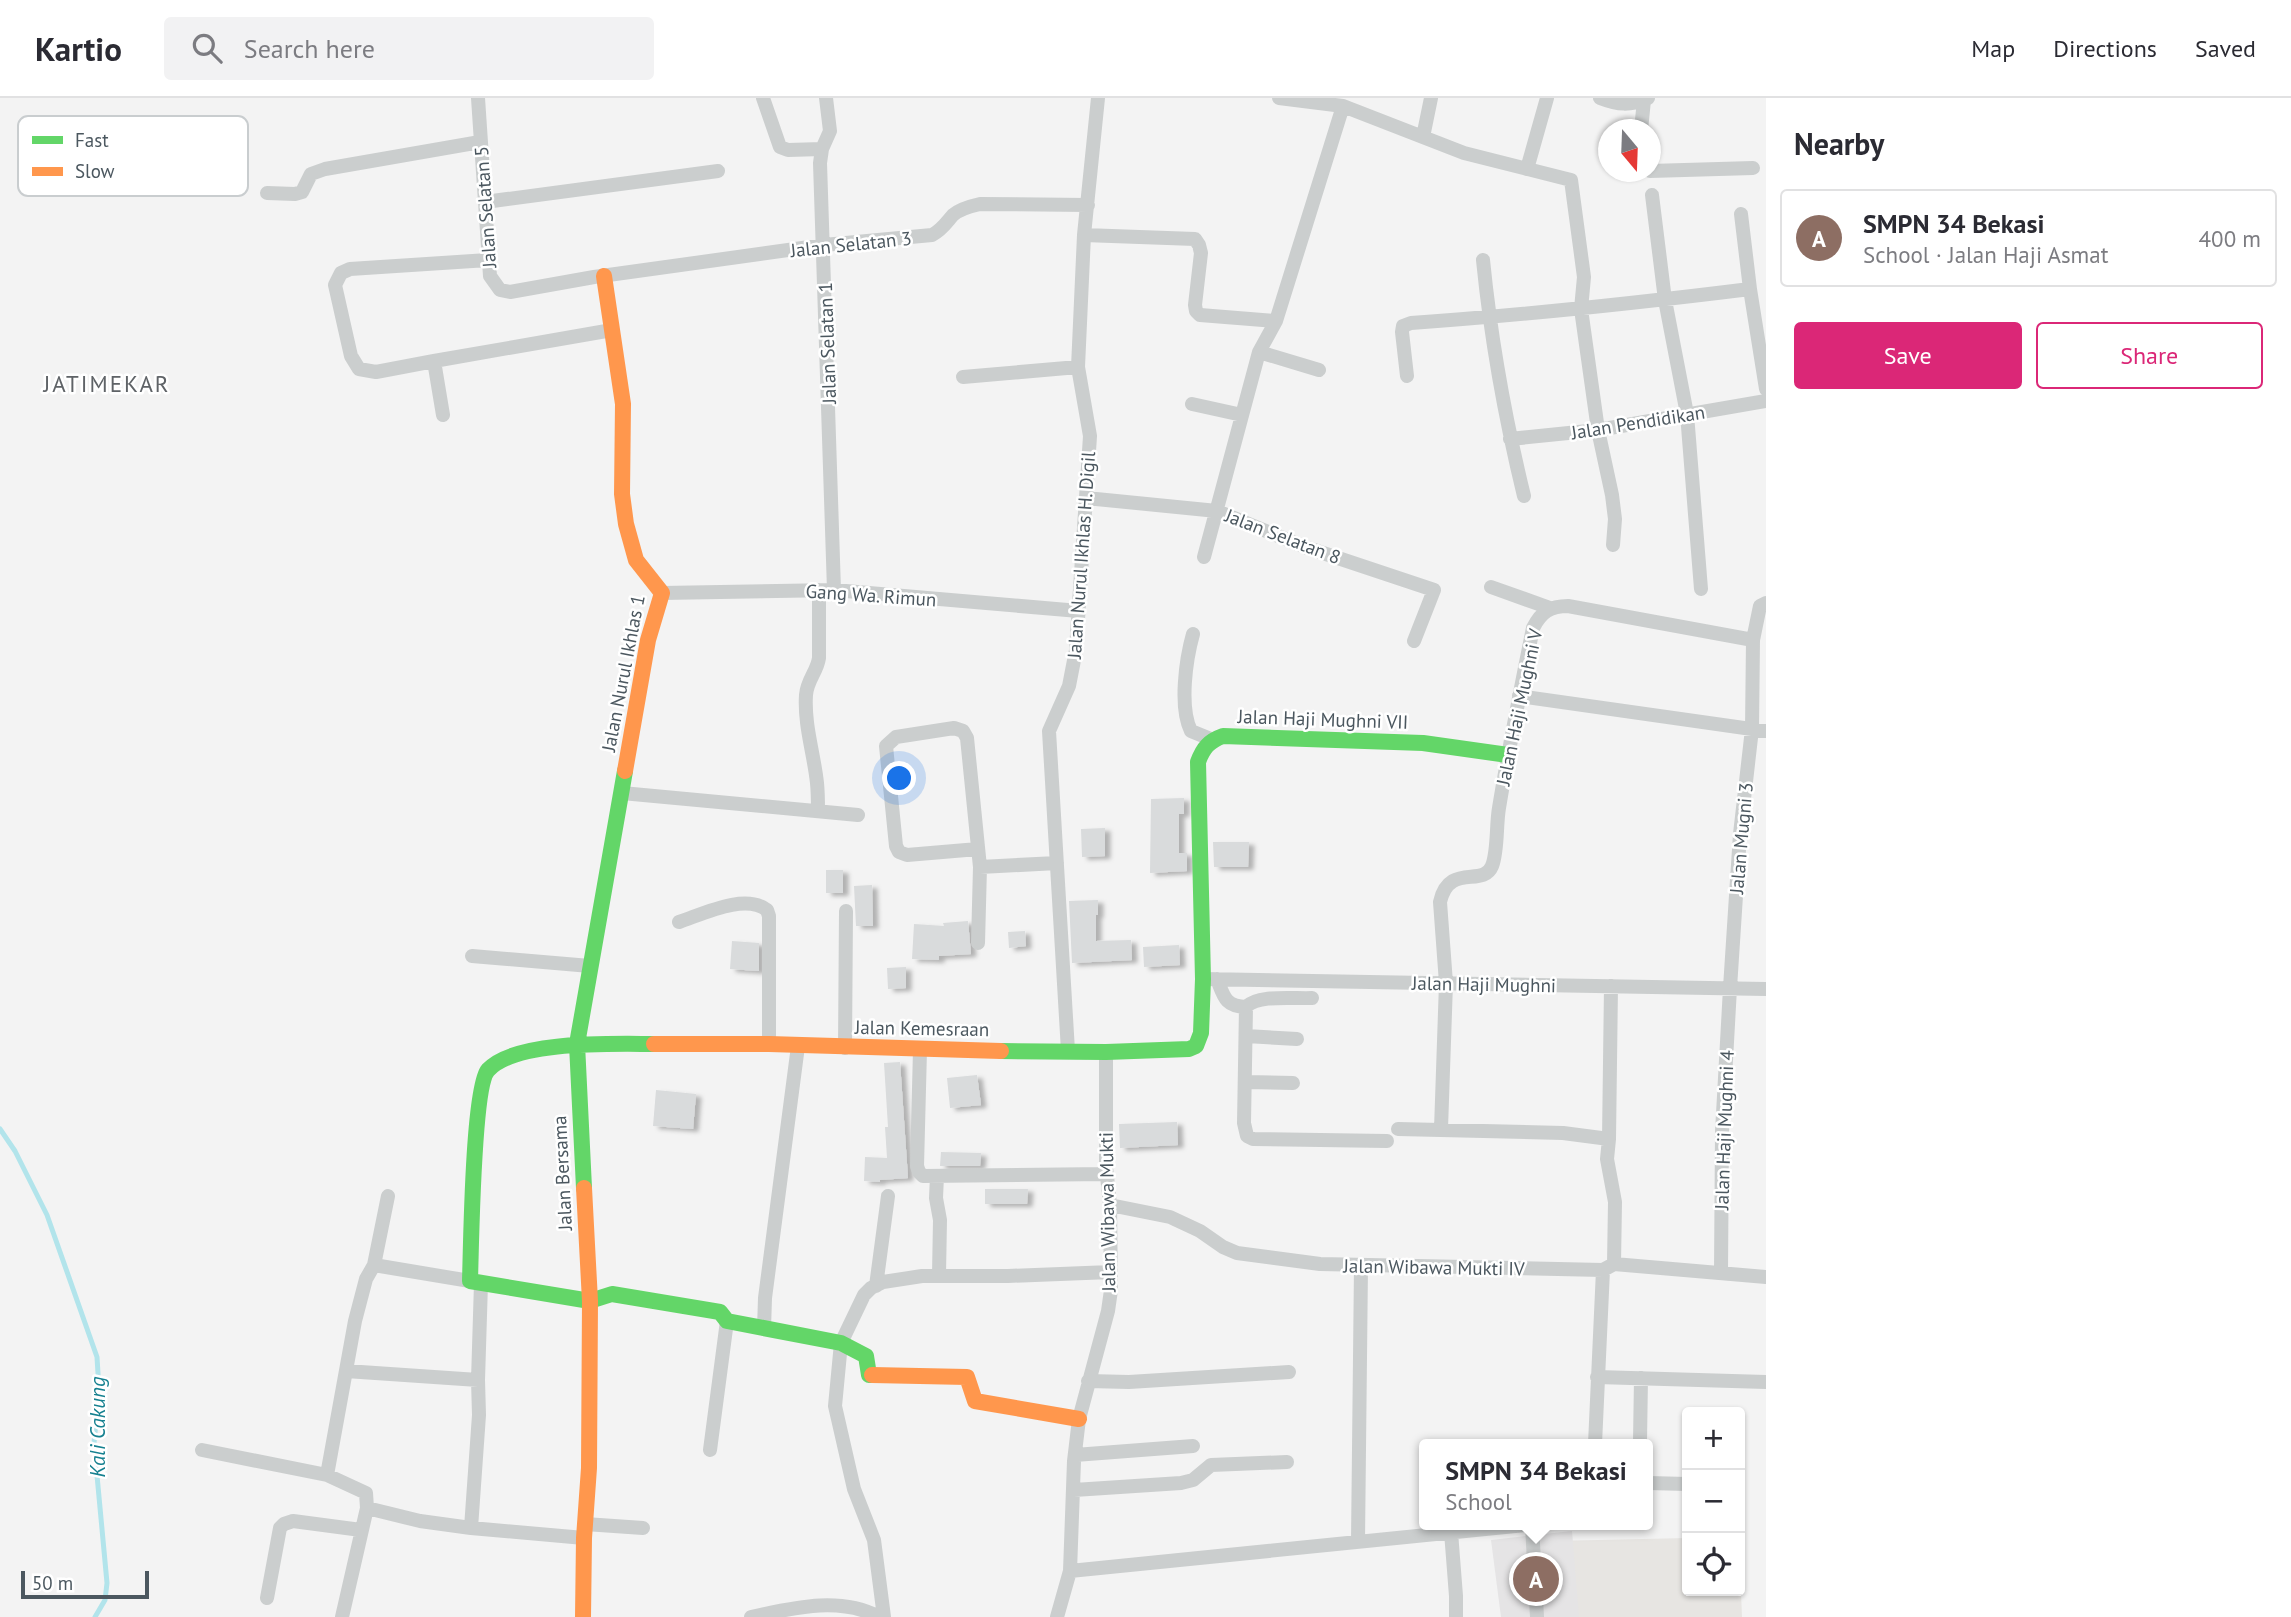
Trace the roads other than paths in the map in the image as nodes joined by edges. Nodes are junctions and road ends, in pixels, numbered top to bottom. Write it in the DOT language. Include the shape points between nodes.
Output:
graph roads {
  1 [pos="478,98"];
  2 [pos="763,98"];
  3 [pos="826,98"];
  4 [pos="1098,98"];
  5 [pos="1279,98"];
  6 [pos="1431,98"];
  7 [pos="1547,98"];
  8 [pos="1600,98"];
  9 [pos="1646,99"];
  10 [pos="1343,106"];
  11 [pos="1643,119"];
  12 [pos="1423,137"];
  13 [pos="480,142"];
  14 [pos="822,149"];
  15 [pos="1753,168"];
  16 [pos="1527,169"];
  17 [pos="718,171"];
  18 [pos="1661,171"];
  19 [pos="267,193"];
  20 [pos="1651,195"];
  21 [pos="485,202"];
  22 [pos="1088,205"];
  23 [pos="1741,214"];
  24 [pos="1084,235"];
  25 [pos="824,246"];
  26 [pos="488,260"];
  27 [pos="1483,260"];
  28 [pos="604,276"];
  29 [pos="1750,289"];
  30 [pos="1665,300"];
  31 [pos="1581,309"];
  32 [pos="1489,318"];
  33 [pos="1276,321"];
  34 [pos="611,330"];
  35 [pos="1259,352"];
  36 [pos="434,361"];
  37 [pos="1078,367"];
  38 [pos="1319,370"];
  39 [pos="1407,376"];
  40 [pos="963,377"];
  41 [pos="1766,389"];
  42 [pos="1766,401"];
  43 [pos="1192,404"];
  44 [pos="1687,414"];
  45 [pos="443,415"];
  46 [pos="1242,415"];
  47 [pos="1598,430"];
  48 [pos="1510,439"];
  49 [pos="1524,496"];
  50 [pos="1086,498"];
  51 [pos="1217,510"];
  52 [pos="1613,545"];
  53 [pos="1204,557"];
  54 [pos="1491,587"];
  55 [pos="1701,589"];
  56 [pos="826,590"];
  57 [pos="662,593"];
  58 [pos="1763,605"];
  59 [pos="1550,608"];
  60 [pos="1079,611"];
  61 [pos="1193,634"];
  62 [pos="1753,640"];
  63 [pos="1414,641"];
  64 [pos="1519,696"];
  65 [pos="1759,730"];
  66 [pos="1213,740"];
  67 [pos="1508,755"];
  68 [pos="622,793"];
  69 [pos="818,811"];
  70 [pos="858,815"];
  71 [pos="978,849"];
  72 [pos="1057,863"];
  73 [pos="980,867"];
  74 [pos="846,911"];
  75 [pos="679,922"];
  76 [pos="978,943"];
  77 [pos="472,956"];
  78 [pos="590,966"];
  79 [pos="1210,979"];
  80 [pos="1446,983"];
  81 [pos="1611,986"];
  82 [pos="1730,988"];
  83 [pos="1766,989"];
  84 [pos="1312,998"];
  85 [pos="1246,1007"];
  86 [pos="1246,1036"];
  87 [pos="1297,1039"];
  88 [pos="577,1044"];
  89 [pos="769,1044"];
  90 [pos="797,1046"];
  91 [pos="845,1048"];
  92 [pos="920,1050"];
  93 [pos="1068,1051"];
  94 [pos="1106,1052"];
  95 [pos="1245,1082"];
  96 [pos="1293,1083"];
  97 [pos="1398,1129"];
  98 [pos="1441,1129"];
  99 [pos="1609,1139"];
  100 [pos="1387,1141"];
  101 [pos="1106,1174"];
  102 [pos="930,1176"];
  103 [pos="388,1196"];
  104 [pos="888,1196"];
  105 [pos="1110,1205"];
  106 [pos="374,1265"];
  107 [pos="1361,1266"];
  108 [pos="1609,1267"];
  109 [pos="1111,1272"];
  110 [pos="1721,1272"];
  111 [pos="939,1275"];
  112 [pos="1766,1278"];
  113 [pos="475,1282"];
  114 [pos="876,1286"];
  115 [pos="590,1301"];
  116 [pos="727,1321"];
  117 [pos="764,1329"];
  118 [pos="841,1343"];
  119 [pos="346,1371"];
  120 [pos="1289,1372"];
  121 [pos="1597,1377"];
  122 [pos="1642,1378"];
  123 [pos="478,1380"];
  124 [pos="1088,1381"];
  125 [pos="1766,1382"];
  126 [pos="1079,1419"];
  127 [pos="1595,1439"];
  128 [pos="1640,1439"];
  129 [pos="1193,1446"];
  130 [pos="202,1450"];
  131 [pos="710,1450"];
  132 [pos="1075,1455"];
  133 [pos="1287,1462"];
  134 [pos="327,1475"];
  135 [pos="1653,1483"];
  136 [pos="1682,1484"];
  137 [pos="1074,1490"];
  138 [pos="367,1508"];
  139 [pos="471,1528"];
  140 [pos="643,1528"];
  141 [pos="361,1530"];
  142 [pos="1472,1530"];
  143 [pos="1532,1530"];
  144 [pos="584,1531"];
  145 [pos="1451,1532"];
  146 [pos="1358,1541"];
  147 [pos="1070,1571"];
  148 [pos="267,1598"];
  149 [pos="341,1617"];
  150 [pos="583,1617"];
  151 [pos="751,1617"];
  152 [pos="882,1617"];
  153 [pos="1056,1617"];
  154 [pos="1456,1617"];
  155 [pos="1537,1617"];
  1 -- 13 [label="street, Jalan Selatan 5"];
  2 -- 14 [label="street" via="780,147"];
  3 -- 14 [label="street, Jalan Selatan 1" via="830,131"];
  4 -- 22 [label="street, Jalan Nurul Ikhlas H. Digil"];
  5 -- 10 [label="street"];
  6 -- 12 [label="street"];
  7 -- 16 [label="street"];
  8 -- 9 [label="street" via="1631,105"];
  9 -- 11 [label="street"];
  10 -- 12 [label="street"];
  10 -- 33 [label="street"];
  12 -- 16 [label="street"];
  13 -- 19 [label="street" via="325,169 311,174 302,192"];
  13 -- 21 [label="street, Jalan Selatan 5"];
  14 -- 25 [label="street, Jalan Selatan 1"];
  15 -- 18 [label="street"];
  16 -- 31 [label="street" via="1571,180 1584,277"];
  17 -- 21 [label="street"];
  20 -- 30 [label="street"];
  21 -- 26 [label="street, Jalan Selatan 5"];
  22 -- 24 [label="street, Jalan Nurul Ikhlas H. Digil"];
  22 -- 25 [label="street, Jalan Selatan 3" via="980,204 955,214 932,235"];
  23 -- 29 [label="street"];
  24 -- 33 [label="street" via="1195,239 1201,253 1196,311"];
  24 -- 37 [label="street, Jalan Nurul Ikhlas H. Digil"];
  25 -- 28 [label="street, Jalan Selatan 3"];
  25 -- 56 [label="street, Jalan Selatan 1"];
  26 -- 28 [label="street, Jalan Selatan 5" via="494,284 510,292"];
  26 -- 36 [label="street" via="341,273 335,285 351,356 359,369 376,372"];
  27 -- 32 [label="street"];
  28 -- 34 [label="street, Jalan Nurul Ikhlas 1"];
  29 -- 30 [label="street"];
  29 -- 41 [label="street"];
  30 -- 31 [label="street"];
  30 -- 44 [label="street"];
  31 -- 32 [label="street"];
  31 -- 47 [label="street"];
  32 -- 39 [label="street" via="1404,326"];
  32 -- 48 [label="street"];
  33 -- 35 [label="street"];
  34 -- 36 [label="street"];
  34 -- 57 [label="street, Jalan Nurul Ikhlas 1" via="623,404 626,524 636,560"];
  35 -- 38 [label="street"];
  35 -- 46 [label="street"];
  36 -- 45 [label="street"];
  37 -- 40 [label="street"];
  37 -- 50 [label="street, Jalan Nurul Ikhlas H. Digil" via="1090,436"];
  42 -- 44 [label="street, Jalan Pendidikan"];
  43 -- 46 [label="street"];
  44 -- 47 [label="street, Jalan Pendidikan"];
  44 -- 55 [label="street"];
  46 -- 51 [label="street"];
  47 -- 48 [label="street, Jalan Pendidikan"];
  47 -- 52 [label="street" via="1612,495"];
  48 -- 49 [label="street"];
  50 -- 51 [label="street, Jalan Selatan 8"];
  50 -- 60 [label="street, Jalan Nurul Ikhlas H. Digil"];
  51 -- 53 [label="street"];
  51 -- 63 [label="street, Jalan Selatan 8" via="1306,547 1434,590"];
  54 -- 59 [label="street"];
  56 -- 57 [label="street, Gang Wa. Rimun"];
  56 -- 60 [label="street, Gang Wa. Rimun"];
  56 -- 69 [label="street, Jalan Selatan 1" via="819,659 806,695"];
  57 -- 68 [label="street, Jalan Nurul Ikhlas 1" via="648,640"];
  58 -- 62 [label="street, Jalan Mugni 3"];
  59 -- 62 [label="street, Jalan Haji Mughni V" via="1582,607"];
  59 -- 64 [label="street, Jalan Haji Mughni V" via="1533,628"];
  60 -- 72 [label="street, Jalan Nurul Ikhlas H. Digil" via="1072,674 1049,732"];
  61 -- 66 [label="street" via="1184,712 1191,731"];
  62 -- 65 [label="street, Jalan Mugni 3"];
  64 -- 65 [label="street"];
  64 -- 67 [label="street, Jalan Haji Mughni V"];
  65 -- 82 [label="street, Jalan Mugni 3" via="1740,834"];
  66 -- 67 [label="street, Jalan Haji Mughni VII" via="1223,736 1423,743"];
  66 -- 79 [label="street, Jalan Haji Mughni VII" via="1203,747 1198,762"];
  67 -- 80 [label="street, Jalan Haji Mughni V" via="1492,867 1483,875 1451,881 1443,889"];
  68 -- 69 [label="street"];
  68 -- 78 [label="street, Jalan Nurul Ikhlas 1"];
  69 -- 70 [label="street"];
  71 -- 71 [label="street" via="963,731 954,728 890,741 886,746 900,852"];
  71 -- 73 [label="street"];
  72 -- 73 [label="street"];
  72 -- 93 [label="street, Jalan Nurul Ikhlas H. Digil"];
  73 -- 76 [label="street"];
  74 -- 91 [label="street"];
  75 -- 89 [label="street" via="721,906 757,905 767,910"];
  77 -- 78 [label="street"];
  78 -- 88 [label="street, Jalan Nurul Ikhlas 1"];
  79 -- 80 [label="street, Jalan Haji Mughni"];
  79 -- 85 [label="street" via="1228,1002"];
  79 -- 94 [label="street, Jalan Kemesraan" via="1196,1046 1182,1051"];
  80 -- 81 [label="street, Jalan Haji Mughni"];
  80 -- 98 [label="street"];
  81 -- 82 [label="street, Jalan Haji Mughni"];
  81 -- 99 [label="street"];
  82 -- 83 [label="street, Jalan Haji Mughni"];
  82 -- 110 [label="street, Jalan Haji Mughni 4"];
  84 -- 85 [label="street" via="1261,999"];
  85 -- 86 [label="street"];
  86 -- 87 [label="street"];
  86 -- 95 [label="street"];
  88 -- 89 [label="street, Jalan Kemesraan"];
  88 -- 113 [label="street, Jalan Kemesraan" via="512,1055 488,1070 481,1085"];
  88 -- 115 [label="street, Jalan Bersama"];
  89 -- 90 [label="street, Jalan Kemesraan"];
  90 -- 91 [label="street, Jalan Kemesraan"];
  90 -- 117 [label="street"];
  91 -- 92 [label="street, Jalan Kemesraan"];
  92 -- 93 [label="street, Jalan Kemesraan"];
  92 -- 102 [label="street" via="918,1166 919,1172"];
  93 -- 94 [label="street, Jalan Kemesraan"];
  94 -- 101 [label="street, Jalan Wibawa Mukti"];
  95 -- 96 [label="street"];
  95 -- 100 [label="street" via="1244,1131 1253,1139"];
  97 -- 98 [label="street"];
  98 -- 99 [label="street"];
  99 -- 108 [label="street" via="1607,1159 1615,1202"];
  101 -- 102 [label="street"];
  101 -- 105 [label="street, Jalan Wibawa Mukti"];
  102 -- 111 [label="street" via="940,1220"];
  103 -- 106 [label="street"];
  104 -- 114 [label="street"];
  105 -- 107 [label="street, Jalan Wibawa Mukti IV" via="1170,1217 1237,1254"];
  105 -- 109 [label="street, Jalan Wibawa Mukti"];
  106 -- 113 [label="street"];
  106 -- 119 [label="street" via="366,1279"];
  107 -- 108 [label="street, Jalan Wibawa Mukti IV"];
  107 -- 146 [label="street"];
  108 -- 110 [label="street, Jalan Wibawa Mukti IV"];
  108 -- 121 [label="street"];
  109 -- 111 [label="street"];
  109 -- 124 [label="street, Jalan Wibawa Mukti" via="1108,1311"];
  110 -- 112 [label="street, Jalan Wibawa Mukti IV"];
  111 -- 114 [label="street"];
  113 -- 115 [label="street"];
  113 -- 123 [label="street"];
  114 -- 118 [label="street" via="864,1295"];
  115 -- 116 [label="street" via="612,1294 720,1312"];
  115 -- 144 [label="street, Jalan Bersama"];
  116 -- 117 [label="street"];
  116 -- 131 [label="street"];
  117 -- 118 [label="street"];
  118 -- 126 [label="street" via="866,1356 869,1375 967,1377 975,1401"];
  118 -- 152 [label="street" via="835,1406 855,1489 874,1540"];
  119 -- 123 [label="street"];
  119 -- 134 [label="street"];
  120 -- 124 [label="street"];
  121 -- 122 [label="street"];
  121 -- 127 [label="street"];
  122 -- 125 [label="street"];
  122 -- 128 [label="street"];
  123 -- 139 [label="street"];
  124 -- 126 [label="street, Jalan Wibawa Mukti"];
  126 -- 132 [label="street, Jalan Wibawa Mukti"];
  129 -- 132 [label="street"];
  130 -- 134 [label="street"];
  132 -- 137 [label="street, Jalan Wibawa Mukti"];
  133 -- 137 [label="street" via="1211,1465 1193,1480 1181,1483"];
  134 -- 138 [label="street" via="366,1493"];
  135 -- 136 [label="street"];
  137 -- 147 [label="street, Jalan Wibawa Mukti"];
  138 -- 139 [label="street"];
  138 -- 141 [label="street"];
  139 -- 144 [label="street"];
  140 -- 144 [label="street"];
  141 -- 148 [label="street" via="293,1521 284,1524"];
  141 -- 149 [label="street"];
  142 -- 145 [label="street"];
  143 -- 155 [label="street"];
  144 -- 150 [label="street, Jalan Bersama"];
  145 -- 146 [label="street"];
  145 -- 154 [label="street"];
  146 -- 147 [label="street"];
  147 -- 153 [label="street, Jalan Wibawa Mukti"];
  151 -- 152 [label="street" via="824,1605 854,1607"];
}
